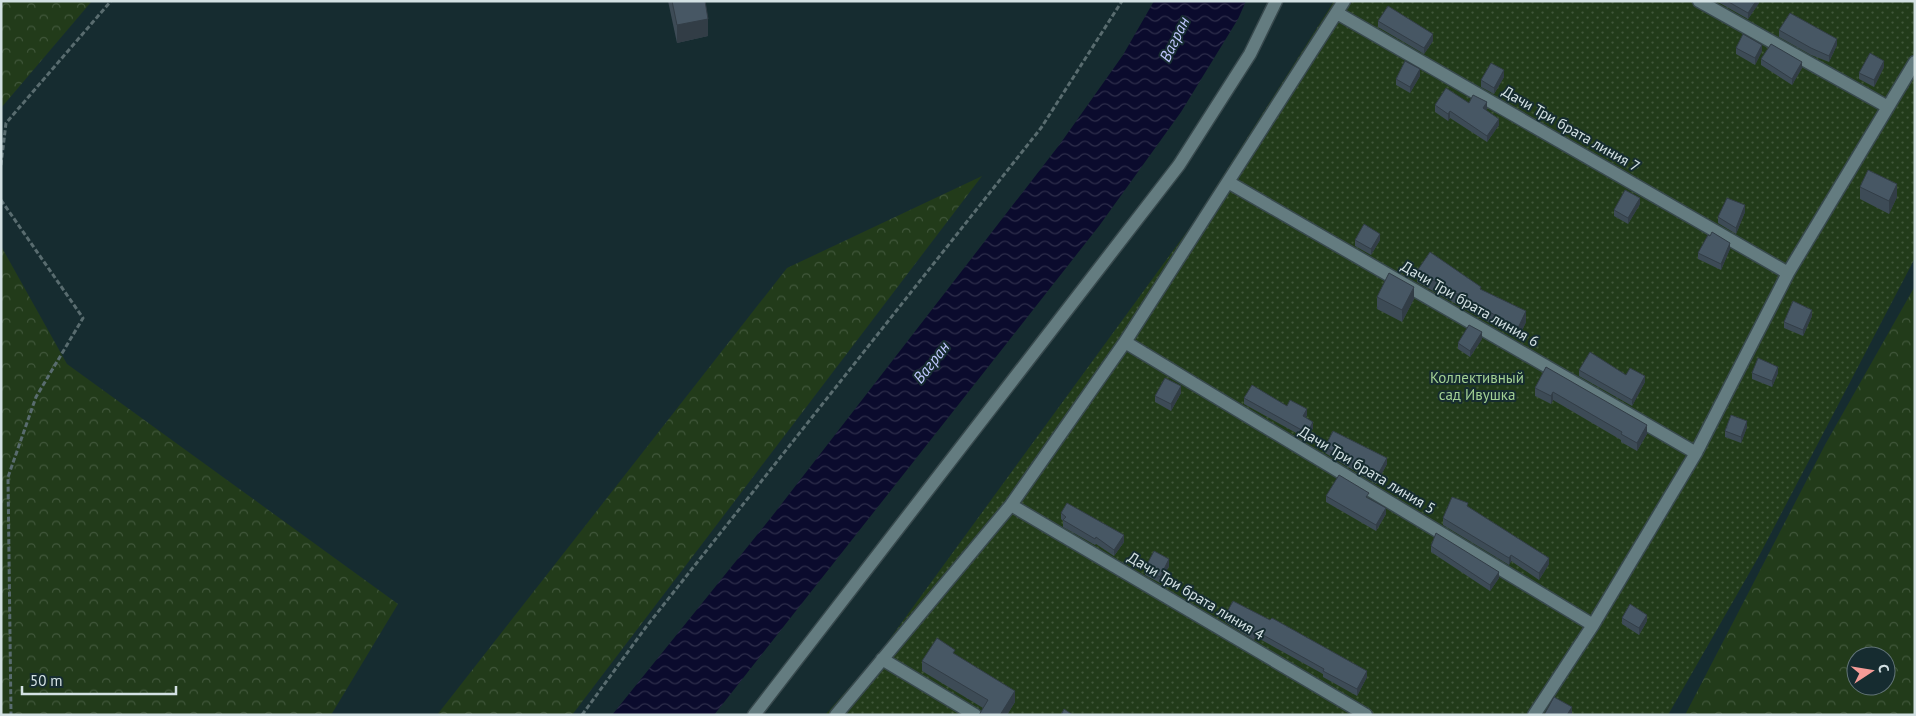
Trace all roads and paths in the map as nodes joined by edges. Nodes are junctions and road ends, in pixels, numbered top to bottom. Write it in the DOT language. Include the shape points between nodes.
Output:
graph roads {
  1 [pos="111,1"];
  2 [pos="1122,1"];
  3 [pos="1276,1"];
  4 [pos="1344,1"];
  5 [pos="1699,1"];
  6 [pos="1337,13"];
  7 [pos="1915,62"];
  8 [pos="1888,107"];
  9 [pos="1,165"];
  10 [pos="1228,182"];
  11 [pos="1,200"];
  12 [pos="1788,273"];
  13 [pos="1125,342"];
  14 [pos="1696,454"];
  15 [pos="1011,505"];
  16 [pos="1593,625"];
  17 [pos="882,659"];
  18 [pos="11,715"];
  19 [pos="582,715"];
  20 [pos="754,715"];
  21 [pos="836,715"];
  22 [pos="975,715"];
  23 [pos="1366,715"];
  24 [pos="1534,715"];
  1 -- 9 [label="path" via="6,123"];
  2 -- 19 [label="path" via="1041,128 646,627"];
  3 -- 20 [label="street" via="1250,54 1179,165"];
  4 -- 6 [label="street"];
  5 -- 8 [label="street"];
  6 -- 10 [label="street"];
  6 -- 12 [label="street, Дачи Три брата линия 7"];
  7 -- 8 [label="street"];
  8 -- 12 [label="street"];
  10 -- 13 [label="street"];
  10 -- 14 [label="street, Дачи Три брата линия 6"];
  11 -- 18 [label="path" via="83,318 36,396 8,477"];
  12 -- 14 [label="street"];
  13 -- 15 [label="street"];
  13 -- 16 [label="street, Дачи Три брата линия 5"];
  14 -- 16 [label="street"];
  15 -- 17 [label="street"];
  15 -- 23 [label="street, Дачи Три брата линия 4"];
  16 -- 24 [label="street"];
  17 -- 21 [label="street"];
  17 -- 22 [label="street"];
}
